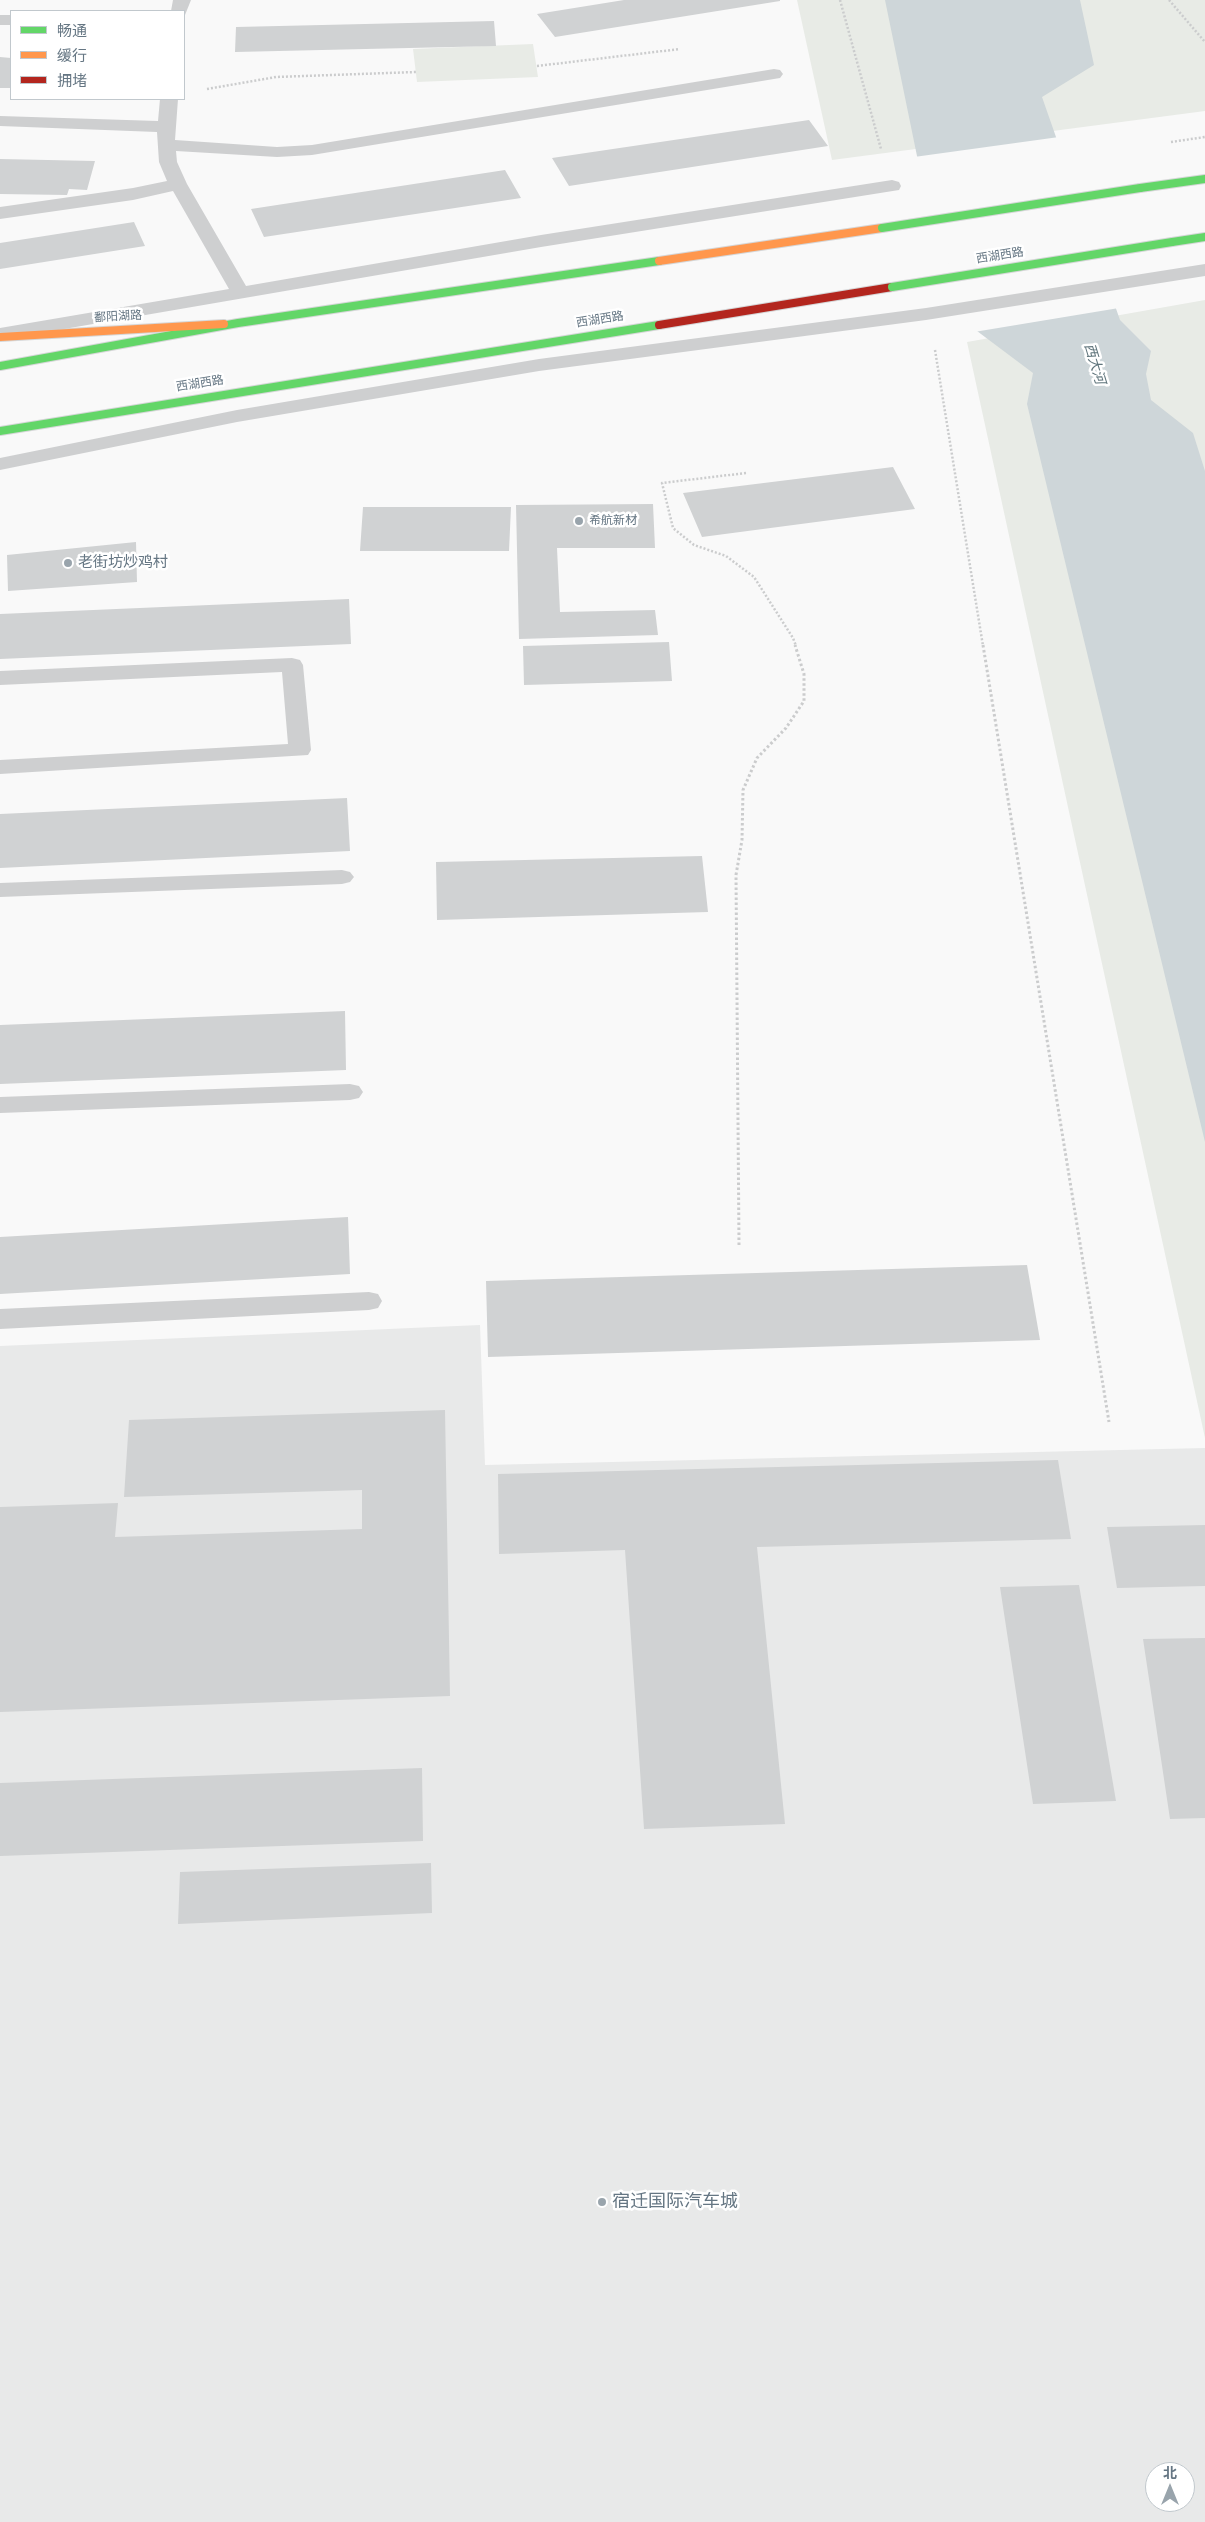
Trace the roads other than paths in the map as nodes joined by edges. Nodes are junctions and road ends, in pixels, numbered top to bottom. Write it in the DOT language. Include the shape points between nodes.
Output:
graph roads {
  1 [pos="774,74"];
  2 [pos="169,100"];
  3 [pos="0,122"];
  4 [pos="166,127"];
  5 [pos="166,145"];
  6 [pos="1205,179"];
  7 [pos="178,184"];
  8 [pos="892,186"];
  9 [pos="0,213"];
  10 [pos="1205,237"];
  11 [pos="1205,270"];
  12 [pos="240,292"];
  13 [pos="238,324"];
  14 [pos="0,336"];
  15 [pos="0,366"];
  16 [pos="0,431"];
  17 [pos="0,464"];
  18 [pos="0,678"];
  19 [pos="0,767"];
  20 [pos="342,877"];
  21 [pos="0,890"];
  22 [pos="350,1092"];
  23 [pos="0,1105"];
  24 [pos="369,1301"];
  25 [pos="0,1319"];
  1 -- 5 [label="lane" via="312,150 277,152"];
  2 -- 4 [label="lane"];
  3 -- 4 [label="lane"];
  4 -- 5 [label="lane"];
  5 -- 7 [label="lane" via="168,162"];
  6 -- 13 [label="main road, bridge"];
  7 -- 9 [label="lane" via="133,194"];
  7 -- 12 [label="lane"];
  8 -- 12 [label="lane"];
  10 -- 16 [label="main road, 西湖西路, bridge"];
  11 -- 17 [label="lane" via="928,313 539,365 238,416"];
  12 -- 14 [label="lane"];
  13 -- 14 [label="main road, 鄱阳湖路"];
  13 -- 15 [label="main road"];
  18 -- 19 [label="lane" via="292,665 300,750"];
  20 -- 21 [label="lane"];
  22 -- 23 [label="lane"];
  24 -- 25 [label="lane"];
}
